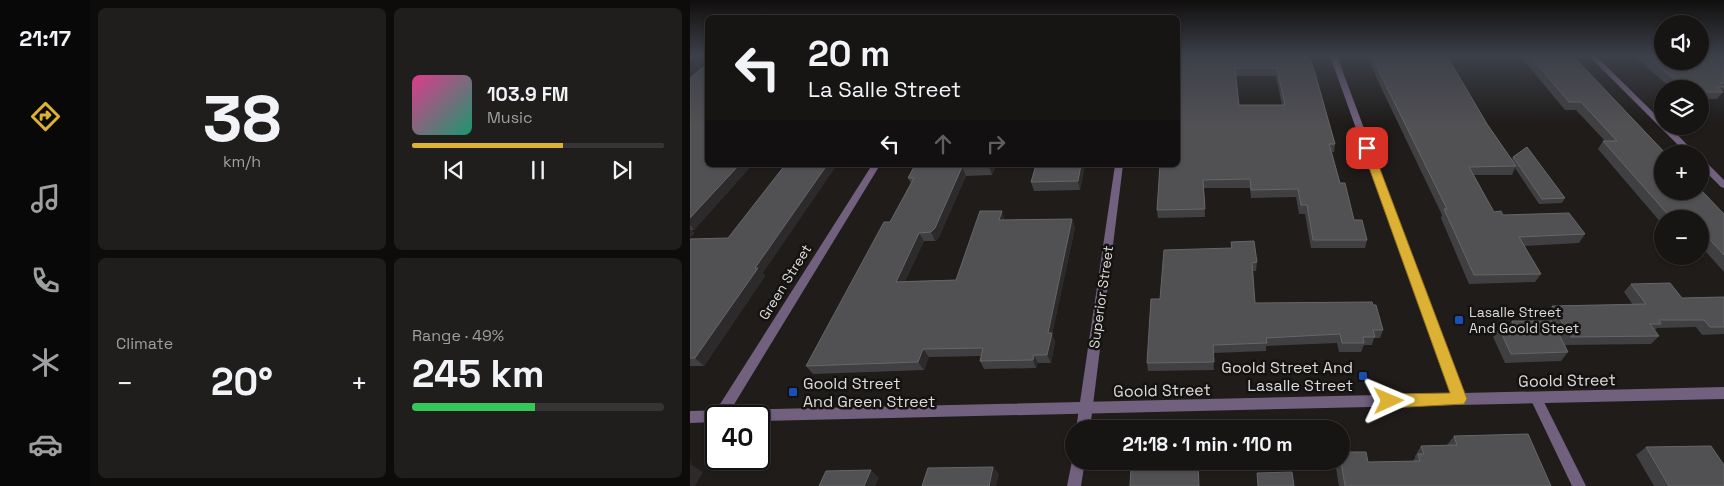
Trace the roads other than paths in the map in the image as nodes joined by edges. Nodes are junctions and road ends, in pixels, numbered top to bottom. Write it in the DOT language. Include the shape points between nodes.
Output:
graph roads {
  1 [pos="1341,79"];
  2 [pos="1615,79"];
  3 [pos="1654,117"];
  4 [pos="1672,135"];
  5 [pos="1683,145"];
  6 [pos="875,167"];
  7 [pos="1119,167"];
  8 [pos="1709,171"];
  9 [pos="1724,185"];
  10 [pos="1724,393"];
  11 [pos="1536,398"];
  12 [pos="1459,399"];
  13 [pos="727,405"];
  14 [pos="1086,408"];
  15 [pos="770,415"];
  16 [pos="690,416"];
  17 [pos="705,416"];
  18 [pos="1084,420"];
  19 [pos="1077,470"];
  20 [pos="1074,486"];
  21 [pos="1578,486"];
  1 -- 12 [label="street"];
  2 -- 3 [label="street"];
  4 -- 5 [label="street"];
  6 -- 13 [label="street, Green Street"];
  7 -- 14 [label="street, Superior Street"];
  8 -- 9 [label="street"];
  10 -- 11 [label="street, Goold Street"];
  11 -- 12 [label="street, Goold Street"];
  11 -- 21 [label="street"];
  12 -- 14 [label="street, Goold Street"];
  14 -- 15 [label="street, Goold Street"];
  14 -- 18 [label="street, Superior Street"];
  16 -- 17 [label="street, Goold Street"];
  19 -- 20 [label="street"];
}
